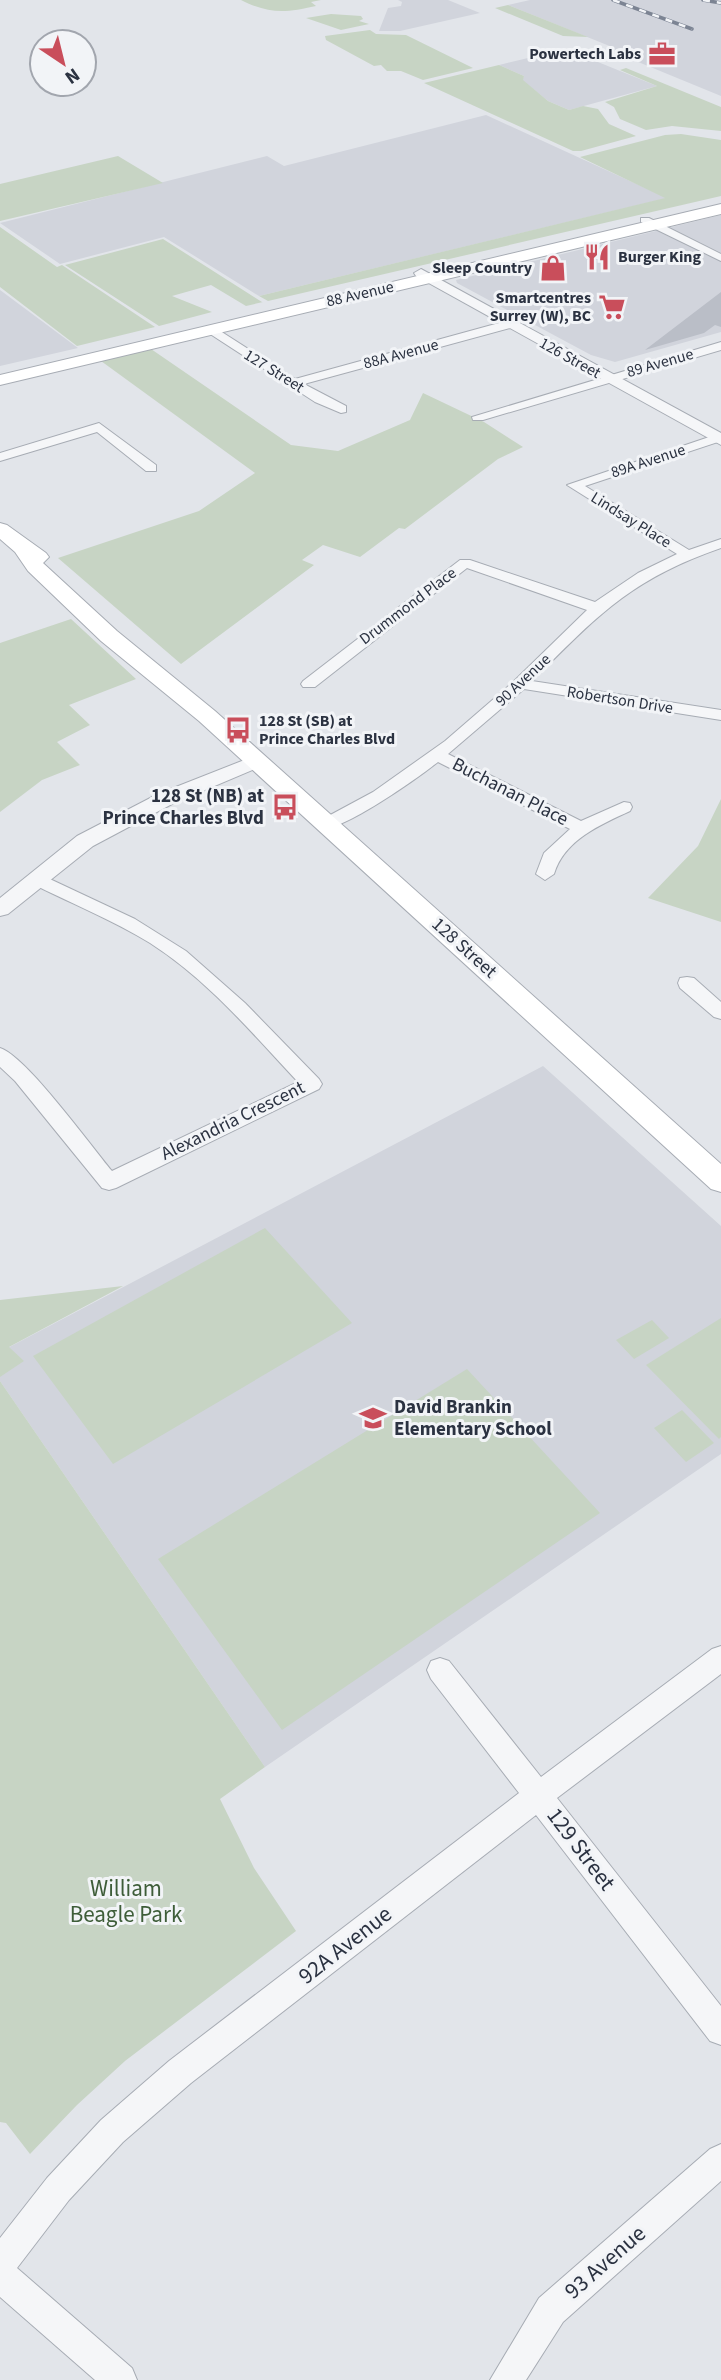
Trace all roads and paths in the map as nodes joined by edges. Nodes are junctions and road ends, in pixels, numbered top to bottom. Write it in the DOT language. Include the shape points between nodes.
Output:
graph roads {
  1 [pos="721,202"];
  2 [pos="721,209"];
  3 [pos="654,221"];
  4 [pos="721,251"];
  5 [pos="721,258"];
  6 [pos="425,275"];
  7 [pos="510,324"];
  8 [pos="210,330"];
  9 [pos="721,346"];
  10 [pos="0,373"];
  11 [pos="607,378"];
  12 [pos="0,380"];
  13 [pos="293,383"];
  14 [pos="341,408"];
  15 [pos="478,417"];
  16 [pos="720,439"];
  17 [pos="0,457"];
  18 [pos="151,468"];
  19 [pos="574,485"];
  20 [pos="0,529"];
  21 [pos="721,543"];
  22 [pos="688,555"];
  23 [pos="597,608"];
  24 [pos="309,684"];
  25 [pos="520,684"];
  26 [pos="721,715"];
  27 [pos="439,756"];
  28 [pos="257,761"];
  29 [pos="624,807"];
  30 [pos="327,824"];
  31 [pos="581,828"];
  32 [pos="545,874"];
  33 [pos="37,879"];
  34 [pos="0,909"];
  35 [pos="687,983"];
  36 [pos="721,1012"];
  37 [pos="0,1055"];
  38 [pos="721,1181"];
  39 [pos="721,1658"];
  40 [pos="440,1670"];
  41 [pos="539,1795"];
  42 [pos="721,2030"];
  43 [pos="721,2160"];
  44 [pos="0,2264"];
  45 [pos="0,2275"];
  46 [pos="120,2380"];
  47 [pos="507,2380"];
  1 -- 3 [label="main road, 88 Avenue"];
  2 -- 3 [label="main road, 88 Avenue"];
  3 -- 4 [label="street"];
  3 -- 5 [label="street"];
  3 -- 6 [label="main road, 88 Avenue"];
  6 -- 7 [label="street, 126 Street"];
  6 -- 8 [label="main road, 88 Avenue"];
  6 -- 10 [label="main road, 88 Avenue"];
  7 -- 11 [label="street, 126 Street"];
  7 -- 13 [label="street, 88A Avenue"];
  8 -- 12 [label="main road, 88 Avenue"];
  8 -- 13 [label="street, 127 Street"];
  9 -- 11 [label="street, 89 Avenue"];
  11 -- 15 [label="street, 89 Avenue"];
  11 -- 16 [label="street, 126 Street"];
  13 -- 14 [label="street, 127 Street"];
  16 -- 19 [label="street, 89A Avenue"];
  17 -- 18 [label="street" via="99,427"];
  19 -- 22 [label="street, Lindsay Place"];
  20 -- 28 [label="main road, 128 Street" via="73,604"];
  21 -- 22 [label="street, 90 Avenue"];
  22 -- 23 [label="street, 90 Avenue" via="622,589"];
  23 -- 24 [label="street, Drummond Place" via="464,559"];
  23 -- 25 [label="street, 90 Avenue"];
  25 -- 26 [label="street, Robertson Drive"];
  25 -- 27 [label="street, 90 Avenue"];
  27 -- 30 [label="street, 90 Avenue"];
  27 -- 31 [label="street, Buchanan Place"];
  28 -- 30 [label="main road, 128 Street"];
  28 -- 33 [label="street" via="108,828"];
  29 -- 31 [label="street, Buchanan Place"];
  30 -- 38 [label="main road, 128 Street"];
  31 -- 32 [label="street, Buchanan Place" via="550,857"];
  33 -- 34 [label="street"];
  33 -- 37 [label="street, Alexandria Crescent" via="156,939 193,966 312,1084 109,1182"];
  35 -- 36 [label="street"];
  39 -- 41 [label="street, 92A Avenue"];
  40 -- 41 [label="street, 129 Street"];
  41 -- 42 [label="street, 129 Street"];
  41 -- 44 [label="street, 92A Avenue" via="180,2072 121,2123 58,2189"];
  43 -- 47 [label="street, 93 Avenue" via="551,2310"];
  45 -- 46 [label="street"];
}
